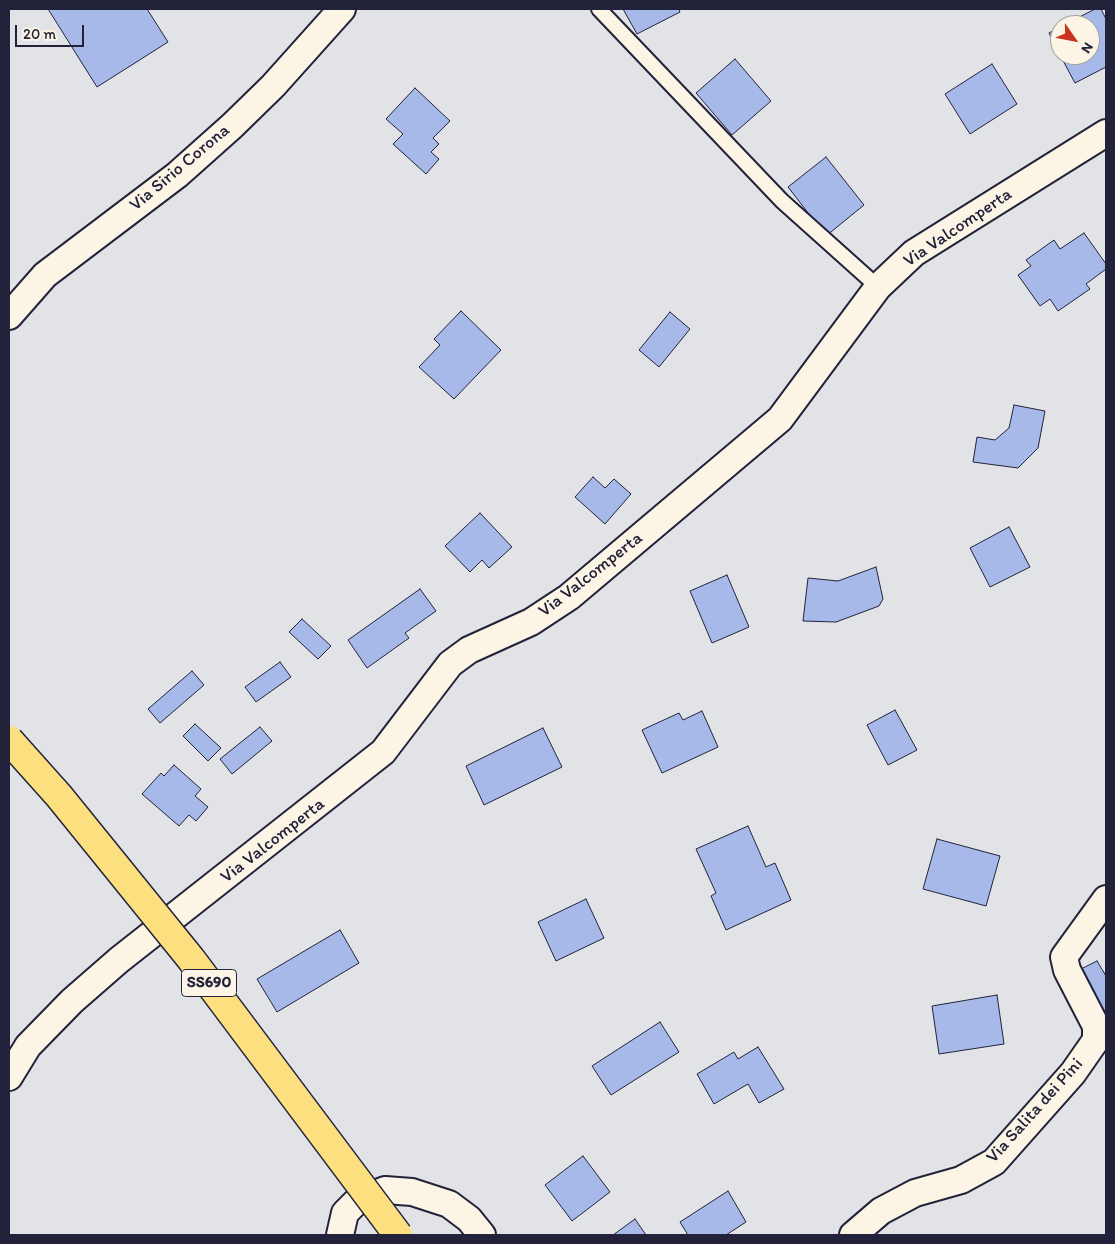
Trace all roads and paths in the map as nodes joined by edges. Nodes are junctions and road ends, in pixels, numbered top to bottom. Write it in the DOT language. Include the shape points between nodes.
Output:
graph roads {
  1 [pos="342,9"];
  2 [pos="599,9"];
  3 [pos="1106,133"];
  4 [pos="878,287"];
  5 [pos="9,316"];
  6 [pos="9,740"];
  7 [pos="1106,899"];
  8 [pos="9,1077"];
  9 [pos="340,1235"];
  10 [pos="398,1235"];
  11 [pos="482,1235"];
  12 [pos="853,1235"];
  1 -- 5 [label="street, Via Sirio Corona" via="232,126 177,175 45,275"];
  2 -- 4 [label="lane" via="782,201"];
  3 -- 4 [label="street, Via Valcomperta" via="914,253"];
  4 -- 8 [label="street, Via Valcomperta" via="780,420 569,597 530,622 469,650 450,664 383,752 119,960 28,1046"];
  6 -- 10 [label="highway, SS690, bridge" via="59,796 191,959"];
  7 -- 12 [label="street, Via Salita dei Pini" via="1064,957 1067,970 1096,1026 1096,1040 1073,1073 994,1162 961,1180 915,1193 881,1211"];
  9 -- 11 [label="street" via="345,1214 358,1201 385,1190 412,1192 449,1204"];
}
